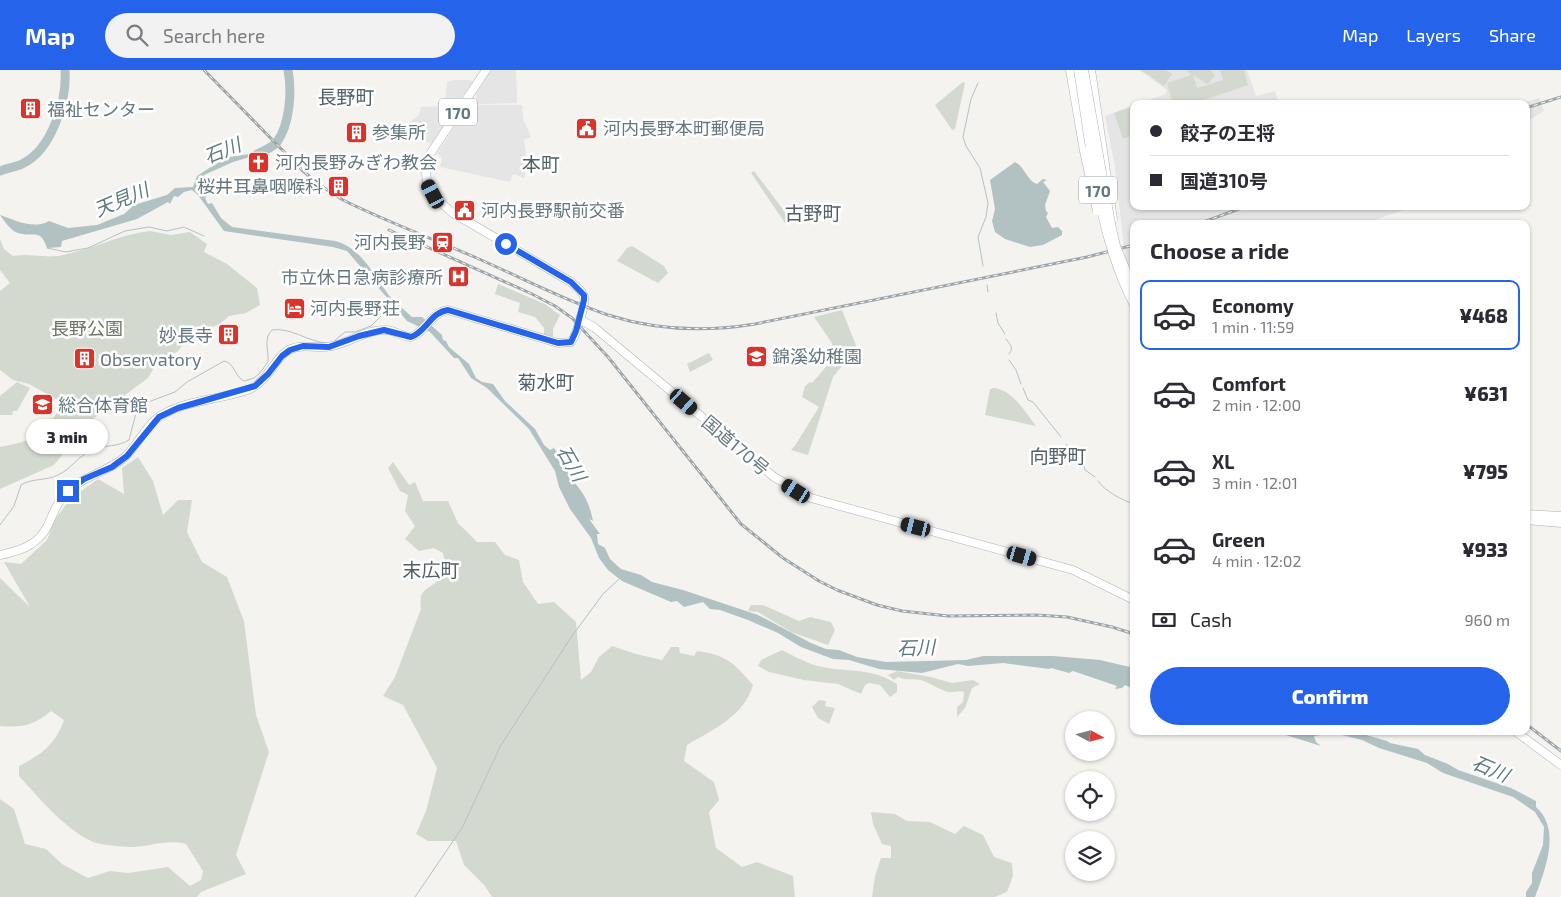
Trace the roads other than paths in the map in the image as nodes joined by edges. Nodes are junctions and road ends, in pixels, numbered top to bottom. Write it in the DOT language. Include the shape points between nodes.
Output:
graph roads {
  1 [pos="486,70"];
  2 [pos="1070,70"];
  3 [pos="1078,70"];
  4 [pos="1084,70"];
  5 [pos="1091,70"];
  6 [pos="1116,246"];
  7 [pos="1114,257"];
  8 [pos="1130,280"];
  9 [pos="1130,295"];
  10 [pos="580,319"];
  11 [pos="1530,514"];
  12 [pos="1561,516"];
  13 [pos="1530,520"];
  14 [pos="1561,523"];
  15 [pos="0,555"];
  16 [pos="1130,598"];
  17 [pos="1520,735"];
  18 [pos="1561,765"];
  1 -- 10 [label="highway, 170" via="430,154 427,182 437,200 454,213 573,284 584,295"];
  2 -- 7 [label="highway, bridge" via="1099,220"];
  3 -- 7 [label="highway, 170, bridge" via="1100,204"];
  4 -- 6 [label="highway, 170, bridge"];
  5 -- 6 [label="highway, bridge"];
  6 -- 8 [label="highway, 170, bridge"];
  7 -- 9 [label="highway, 170, bridge"];
  10 -- 15 [label="highway" via="573,340 568,343 444,311 432,318 419,333 408,337 384,330 329,347 296,347 282,356 255,386 178,408 159,417 127,456 68,491 54,508 47,528 38,539 29,546"];
  10 -- 16 [label="highway, 国道170号" via="774,477 796,491 811,498 1073,570"];
  11 -- 12 [label="highway"];
  13 -- 14 [label="highway"];
  17 -- 18 [label="highway"];
}
